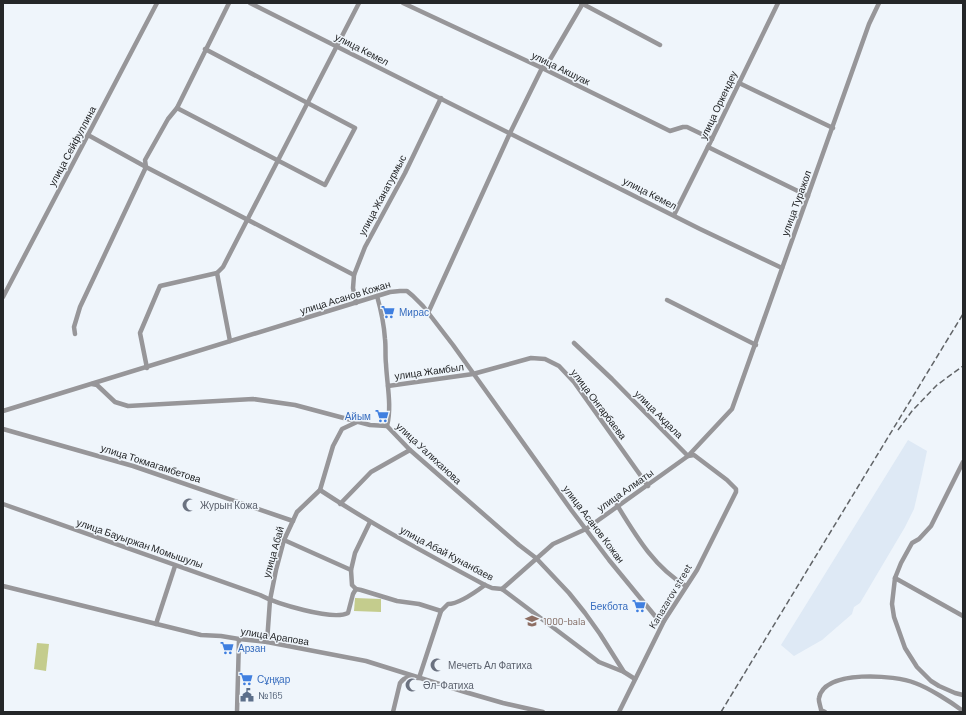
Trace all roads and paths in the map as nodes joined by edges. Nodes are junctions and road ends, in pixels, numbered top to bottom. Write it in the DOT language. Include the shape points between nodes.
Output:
graph roads {
  1 [pos="157,3"];
  2 [pos="229,3"];
  3 [pos="250,3"];
  4 [pos="359,3"];
  5 [pos="403,3"];
  6 [pos="582,3"];
  7 [pos="778,3"];
  8 [pos="879,3"];
  9 [pos="660,45"];
  10 [pos="337,46"];
  11 [pos="205,49"];
  12 [pos="542,68"];
  13 [pos="739,83"];
  14 [pos="441,98"];
  15 [pos="308,102"];
  16 [pos="177,108"];
  17 [pos="833,128"];
  18 [pos="510,133"];
  19 [pos="88,135"];
  20 [pos="712,139"];
  21 [pos="708,147"];
  22 [pos="278,161"];
  23 [pos="146,167"];
  24 [pos="808,196"];
  25 [pos="674,215"];
  26 [pos="248,219"];
  27 [pos="782,268"];
  28 [pos="217,273"];
  29 [pos="354,275"];
  30 [pos="377,296"];
  31 [pos="3,297"];
  32 [pos="667,300"];
  33 [pos="356,303"];
  34 [pos="428,313"];
  35 [pos="75,334"];
  36 [pos="230,341"];
  37 [pos="574,343"];
  38 [pos="756,345"];
  39 [pos="147,368"];
  40 [pos="474,374"];
  41 [pos="91,384"];
  42 [pos="388,386"];
  43 [pos="732,409"];
  44 [pos="3,411"];
  45 [pos="358,422"];
  46 [pos="387,426"];
  47 [pos="3,429"];
  48 [pos="410,450"];
  49 [pos="688,456"];
  50 [pos="963,462"];
  51 [pos="648,486"];
  52 [pos="736,489"];
  53 [pos="320,490"];
  54 [pos="3,504"];
  55 [pos="340,504"];
  56 [pos="617,506"];
  57 [pos="292,521"];
  58 [pos="370,522"];
  59 [pos="586,529"];
  60 [pos="284,540"];
  61 [pos="536,558"];
  62 [pos="175,566"];
  63 [pos="351,570"];
  64 [pos="895,578"];
  65 [pos="485,585"];
  66 [pos="3,586"];
  67 [pos="686,586"];
  68 [pos="356,589"];
  69 [pos="502,589"];
  70 [pos="270,600"];
  71 [pos="441,611"];
  72 [pos="963,616"];
  73 [pos="664,621"];
  74 [pos="156,624"];
  75 [pos="239,639"];
  76 [pos="267,642"];
  77 [pos="624,672"];
  78 [pos="419,678"];
  79 [pos="635,679"];
  80 [pos="963,695"];
  81 [pos="823,711"];
  82 [pos="963,711"];
  83 [pos="237,712"];
  84 [pos="393,712"];
  85 [pos="543,712"];
  86 [pos="619,712"];
  1 -- 19 [label="street, улица Сейфуллина"];
  2 -- 11 [label="street"];
  3 -- 10 [label="street, улица Кемел"];
  4 -- 10 [label="street"];
  5 -- 12 [label="street, улица Акшуак"];
  6 -- 9 [label="street"];
  6 -- 12 [label="street" via="548,63"];
  7 -- 13 [label="street, улица Оркендеу"];
  8 -- 17 [label="street, улица Туражол" via="869,24"];
  10 -- 14 [label="street, улица Кемел"];
  10 -- 15 [label="street"];
  11 -- 15 [label="street"];
  11 -- 16 [label="street"];
  12 -- 18 [label="street"];
  12 -- 20 [label="street, улица Акшуак" via="670,131 687,127"];
  13 -- 17 [label="street"];
  13 -- 20 [label="street, улица Оркендеу"];
  14 -- 18 [label="street, улица Кемел"];
  14 -- 29 [label="street, улица Жанатурмыс" via="405,173 365,247"];
  15 -- 22 [label="street"];
  15 -- 22 [label="street" via="355,128 325,185"];
  16 -- 22 [label="street"];
  16 -- 23 [label="street" via="145,160"];
  17 -- 24 [label="street, улица Туражол"];
  18 -- 25 [label="street, улица Кемел"];
  18 -- 34 [label="street"];
  19 -- 23 [label="street"];
  19 -- 31 [label="street, улица Сейфуллина"];
  20 -- 21 [label="street, улица Оркендеу"];
  21 -- 24 [label="street"];
  21 -- 25 [label="street, улица Оркендеу"];
  22 -- 26 [label="street"];
  23 -- 26 [label="street"];
  23 -- 35 [label="street" via="80,307 74,327"];
  24 -- 27 [label="street, улица Туражол"];
  25 -- 27 [label="street, улица Кемел"];
  26 -- 28 [label="street" via="223,267"];
  26 -- 29 [label="street"];
  27 -- 38 [label="street, улица Туражол"];
  28 -- 36 [label="street"];
  28 -- 39 [label="street" via="160,286 140,333"];
  29 -- 33 [label="street, улица Жанатурмыс"];
  30 -- 33 [label="street, улица Асанов Кожан"];
  30 -- 34 [label="street, улица Асанов Кожан" via="400,290 407,291"];
  30 -- 42 [label="street, улица Жамбыл" via="384,331"];
  32 -- 38 [label="street"];
  33 -- 36 [label="street, улица Асанов Кожан"];
  34 -- 40 [label="street, улица Асанов Кожан"];
  36 -- 39 [label="street, улица Асанов Кожан"];
  37 -- 49 [label="street, улица Акдала"];
  38 -- 43 [label="street, улица Туражол"];
  39 -- 41 [label="street, улица Асанов Кожан"];
  40 -- 42 [label="street, улица Жамбыл"];
  40 -- 51 [label="street, улица Онгарбаева" via="532,358 545,359 559,366 574,382"];
  40 -- 59 [label="street, улица Асанов Кожан"];
  41 -- 44 [label="street, улица Асанов Кожан"];
  41 -- 45 [label="street, улица Уалиханова" via="97,385 115,402 128,406 253,400 295,405"];
  42 -- 46 [label="street, улица Жамбыл"];
  43 -- 49 [label="street, улица Алматы"];
  45 -- 46 [label="street, улица Уалиханова"];
  45 -- 53 [label="street, улица Абай" via="342,429 337,437"];
  46 -- 48 [label="street, улица Уалиханова"];
  47 -- 57 [label="street, улица Токмагамбетова" via="133,466"];
  48 -- 55 [label="street" via="371,472"];
  48 -- 61 [label="street, улица Уалиханова"];
  49 -- 51 [label="street, улица Алматы"];
  49 -- 52 [label="street, улица Акдала" via="694,455"];
  50 -- 64 [label="street" via="931,526 920,539 912,543"];
  51 -- 56 [label="street, улица Алматы"];
  52 -- 67 [label="street, Kanazarov street" via="697,570"];
  53 -- 55 [label="street, улица Абай Кунанбаев"];
  53 -- 57 [label="street, улица Абай" via="297,512"];
  54 -- 62 [label="street, улица Бауыржан Момышулы"];
  55 -- 58 [label="street, улица Абай Кунанбаев"];
  56 -- 59 [label="street, улица Алматы"];
  56 -- 67 [label="street" via="653,558 673,578"];
  57 -- 60 [label="street, улица Абай"];
  58 -- 63 [label="street" via="355,553"];
  58 -- 65 [label="street, улица Абай Кунанбаев"];
  59 -- 61 [label="street, улица Алматы" via="553,544"];
  59 -- 73 [label="street, улица Асанов Кожан" via="655,616"];
  60 -- 63 [label="street"];
  60 -- 70 [label="street, улица Абай"];
  61 -- 69 [label="street, улица Алматы"];
  61 -- 77 [label="street, улица Уалиханова" via="585,613"];
  62 -- 70 [label="street, улица Бауыржан Момышулы"];
  62 -- 74 [label="street"];
  63 -- 68 [label="street" via="352,584"];
  64 -- 72 [label="street"];
  64 -- 80 [label="street" via="892,604 905,648 917,667 931,681"];
  65 -- 69 [label="street, улица Абай Кунанбаев"];
  65 -- 71 [label="street" via="471,596 448,604"];
  66 -- 74 [label="street, улица Арапова"];
  67 -- 73 [label="street, Kanazarov street"];
  68 -- 70 [label="street, улица Бауыржан Момышулы" via="348,613 344,615 320,614"];
  68 -- 71 [label="street"];
  69 -- 77 [label="street, улица Абай Кунанбаев" via="599,662"];
  70 -- 76 [label="street, улица Абай"];
  71 -- 78 [label="street"];
  73 -- 79 [label="street, Kanazarov street"];
  74 -- 75 [label="street, улица Арапова" via="201,635"];
  75 -- 76 [label="street, улица Арапова"];
  75 -- 83 [label="street"];
  76 -- 78 [label="street, улица Арапова" via="366,661"];
  77 -- 79 [label="street, улица Уалиханова"];
  78 -- 84 [label="street" via="403,679"];
  78 -- 85 [label="street, улица Арапова"];
  79 -- 86 [label="street, Kanazarov street"];
  81 -- 82 [label="street" via="819,698 824,688 843,679 863,676 886,676 915,683"];
}
